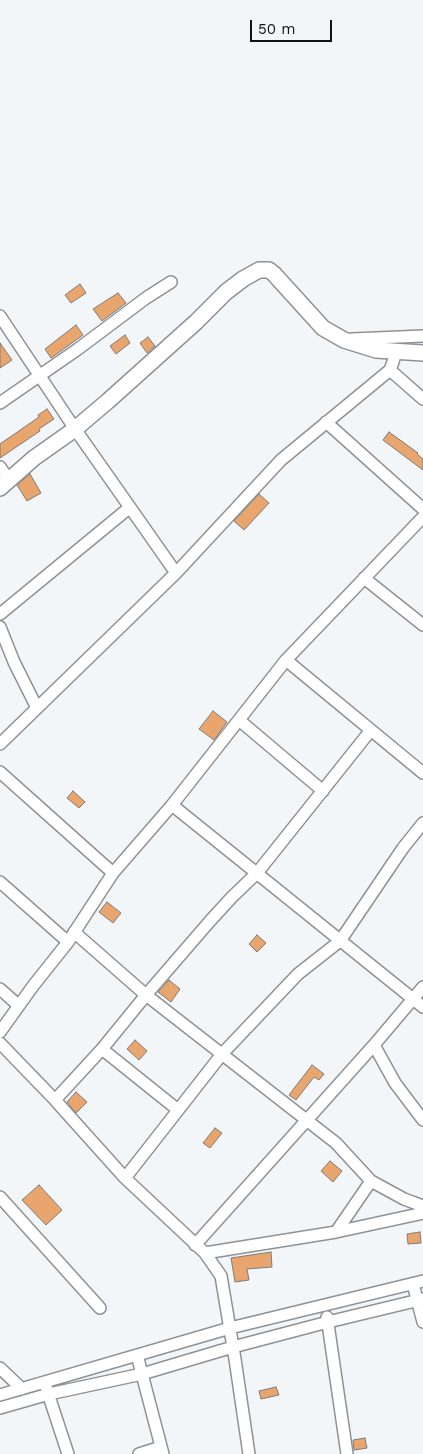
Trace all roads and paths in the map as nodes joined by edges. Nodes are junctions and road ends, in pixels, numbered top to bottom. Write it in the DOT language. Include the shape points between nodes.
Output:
graph roads {
  1 [pos="171,282"];
  2 [pos="0,316"];
  3 [pos="423,336"];
  4 [pos="344,340"];
  5 [pos="396,351"];
  6 [pos="423,352"];
  7 [pos="390,370"];
  8 [pos="38,375"];
  9 [pos="423,398"];
  10 [pos="0,403"];
  11 [pos="326,422"];
  12 [pos="75,429"];
  13 [pos="0,467"];
  14 [pos="5,484"];
  15 [pos="129,508"];
  16 [pos="423,509"];
  17 [pos="423,517"];
  18 [pos="176,573"];
  19 [pos="364,578"];
  20 [pos="0,614"];
  21 [pos="423,625"];
  22 [pos="0,628"];
  23 [pos="286,660"];
  24 [pos="37,708"];
  25 [pos="238,720"];
  26 [pos="371,730"];
  27 [pos="0,744"];
  28 [pos="0,772"];
  29 [pos="423,774"];
  30 [pos="322,791"];
  31 [pos="172,805"];
  32 [pos="423,823"];
  33 [pos="112,873"];
  34 [pos="257,873"];
  35 [pos="0,882"];
  36 [pos="71,937"];
  37 [pos="340,941"];
  38 [pos="423,987"];
  39 [pos="0,989"];
  40 [pos="146,995"];
  41 [pos="413,999"];
  42 [pos="18,1005"];
  43 [pos="423,1007"];
  44 [pos="0,1032"];
  45 [pos="0,1043"];
  46 [pos="374,1045"];
  47 [pos="102,1049"];
  48 [pos="222,1054"];
  49 [pos="55,1100"];
  50 [pos="178,1110"];
  51 [pos="306,1119"];
  52 [pos="423,1120"];
  53 [pos="125,1178"];
  54 [pos="371,1181"];
  55 [pos="0,1197"];
  56 [pos="423,1206"];
  57 [pos="423,1214"];
  58 [pos="336,1232"];
  59 [pos="195,1245"];
  60 [pos="205,1253"];
  61 [pos="418,1283"];
  62 [pos="420,1300"];
  63 [pos="325,1305"];
  64 [pos="100,1308"];
  65 [pos="328,1322"];
  66 [pos="423,1322"];
  67 [pos="230,1328"];
  68 [pos="234,1347"];
  69 [pos="137,1355"];
  70 [pos="0,1368"];
  71 [pos="142,1374"];
  72 [pos="47,1388"];
  73 [pos="22,1389"];
  74 [pos="0,1396"];
  75 [pos="0,1408"];
  76 [pos="162,1451"];
  77 [pos="68,1454"];
  78 [pos="139,1454"];
  79 [pos="249,1454"];
  80 [pos="347,1454"];
  1 -- 8 [label="street"];
  2 -- 8 [label="street"];
  3 -- 4 [label="street"];
  4 -- 5 [label="street" via="376,350"];
  4 -- 12 [label="street" via="323,328 274,274 269,270 259,270 226,292"];
  5 -- 6 [label="street"];
  5 -- 7 [label="street"];
  7 -- 9 [label="street"];
  7 -- 11 [label="street"];
  8 -- 10 [label="street"];
  8 -- 12 [label="street"];
  11 -- 16 [label="street"];
  11 -- 18 [label="street" via="281,460"];
  12 -- 14 [label="street" via="34,458"];
  12 -- 15 [label="street"];
  13 -- 14 [label="street"];
  15 -- 18 [label="street"];
  15 -- 20 [label="street"];
  17 -- 19 [label="street"];
  18 -- 24 [label="street"];
  19 -- 21 [label="street"];
  19 -- 23 [label="street"];
  22 -- 24 [label="street"];
  23 -- 25 [label="street"];
  23 -- 26 [label="street"];
  24 -- 27 [label="street"];
  25 -- 30 [label="street"];
  25 -- 31 [label="street"];
  26 -- 29 [label="street"];
  26 -- 30 [label="street"];
  28 -- 33 [label="street"];
  30 -- 34 [label="street"];
  31 -- 33 [label="street"];
  31 -- 34 [label="street"];
  32 -- 37 [label="street"];
  33 -- 36 [label="street"];
  34 -- 37 [label="street"];
  34 -- 40 [label="street"];
  35 -- 36 [label="street"];
  36 -- 40 [label="street"];
  36 -- 42 [label="street"];
  37 -- 41 [label="street"];
  37 -- 48 [label="street" via="298,974"];
  38 -- 41 [label="street"];
  39 -- 42 [label="street"];
  40 -- 47 [label="street"];
  40 -- 48 [label="street"];
  41 -- 43 [label="street"];
  41 -- 46 [label="street"];
  42 -- 44 [label="street"];
  45 -- 49 [label="street"];
  46 -- 51 [label="street"];
  46 -- 52 [label="street" via="395,1083"];
  47 -- 49 [label="street"];
  47 -- 50 [label="street"];
  48 -- 50 [label="street"];
  48 -- 51 [label="street"];
  49 -- 53 [label="street"];
  50 -- 53 [label="street"];
  51 -- 54 [label="street" via="336,1143"];
  51 -- 59 [label="street"];
  53 -- 59 [label="street"];
  54 -- 56 [label="street"];
  54 -- 58 [label="street"];
  55 -- 64 [label="street"];
  57 -- 58 [label="street"];
  58 -- 60 [label="street"];
  59 -- 60 [label="street"];
  60 -- 67 [label="street" via="221,1276"];
  61 -- 62 [label="street"];
  61 -- 63 [label="street"];
  62 -- 65 [label="street"];
  62 -- 66 [label="street"];
  63 -- 65 [label="street"];
  63 -- 67 [label="street"];
  65 -- 68 [label="street"];
  65 -- 80 [label="street"];
  67 -- 68 [label="street"];
  67 -- 69 [label="street"];
  68 -- 71 [label="street"];
  68 -- 79 [label="street"];
  69 -- 71 [label="street"];
  69 -- 72 [label="street"];
  70 -- 73 [label="street"];
  71 -- 72 [label="street"];
  71 -- 76 [label="street"];
  72 -- 73 [label="street"];
  72 -- 75 [label="street"];
  72 -- 77 [label="street"];
  73 -- 74 [label="street"];
  76 -- 78 [label="street"];
}
